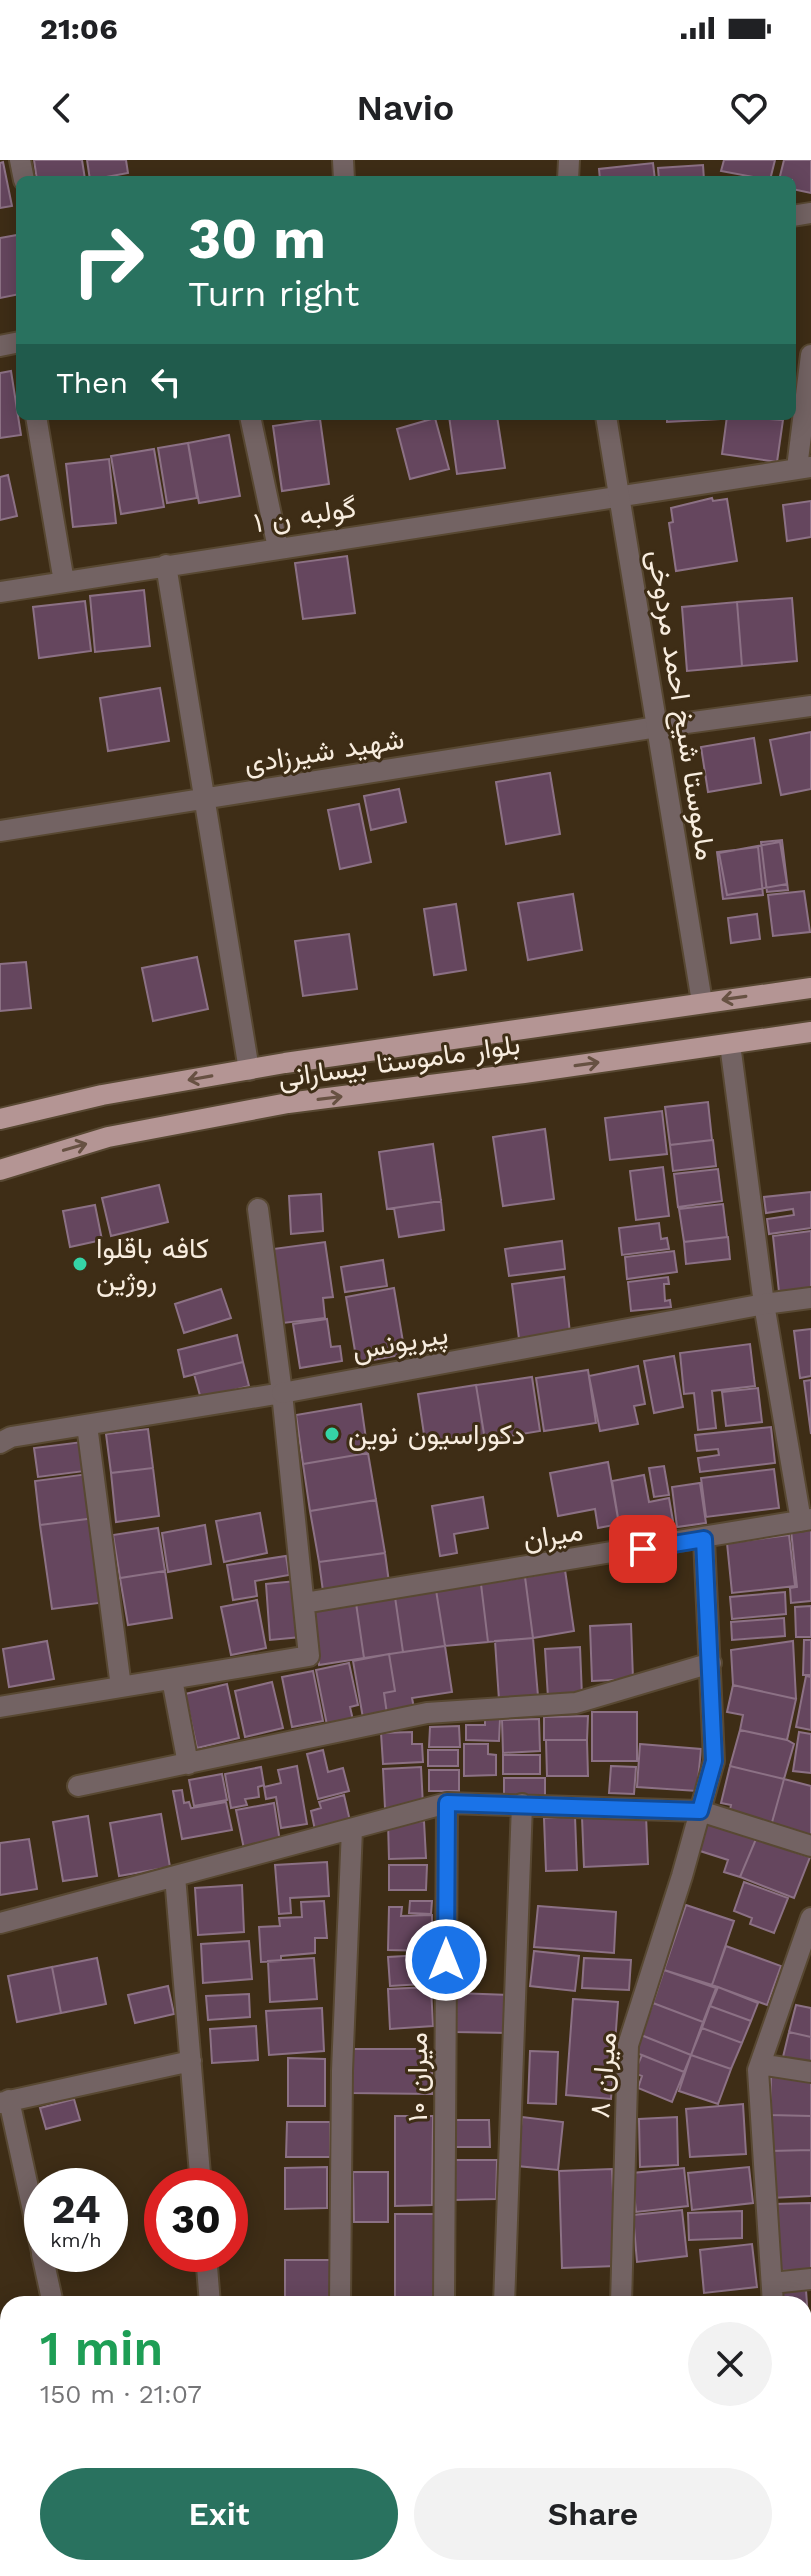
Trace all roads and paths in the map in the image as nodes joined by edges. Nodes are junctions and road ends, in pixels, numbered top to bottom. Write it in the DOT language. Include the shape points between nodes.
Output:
graph roads {
  1 [pos="811,355"];
  2 [pos="37,420"];
  3 [pos="251,420"];
  4 [pos="607,420"];
  5 [pos="804,467"];
  6 [pos="619,495"];
  7 [pos="278,548"];
  8 [pos="166,565"];
  9 [pos="64,582"];
  10 [pos="0,592"];
  11 [pos="811,706"];
  12 [pos="657,727"];
  13 [pos="204,799"];
  14 [pos="0,831"];
  15 [pos="811,988"];
  16 [pos="702,1002"];
  17 [pos="811,1032"];
  18 [pos="730,1044"];
  19 [pos="249,1070"];
  20 [pos="0,1119"];
  21 [pos="0,1170"];
  22 [pos="258,1209"];
  23 [pos="811,1298"];
  24 [pos="764,1304"];
  25 [pos="282,1393"];
  26 [pos="87,1425"];
  27 [pos="0,1443"];
  28 [pos="806,1520"];
  29 [pos="704,1539"];
  30 [pos="304,1603"];
  31 [pos="711,1663"];
  32 [pos="172,1679"];
  33 [pos="121,1687"];
  34 [pos="0,1707"];
  35 [pos="188,1764"];
  36 [pos="78,1786"];
  37 [pos="447,1803"];
  38 [pos="522,1804"];
  39 [pos="700,1811"];
  40 [pos="352,1829"];
  41 [pos="811,1846"];
  42 [pos="175,1876"];
  43 [pos="811,1918"];
  44 [pos="0,1923"];
  45 [pos="191,2061"];
  46 [pos="760,2064"];
  47 [pos="811,2072"];
  48 [pos="4,2102"];
  49 [pos="200,2168"];
  50 [pos="24,2181"];
  51 [pos="46,2272"];
  52 [pos="207,2272"];
  53 [pos="811,2279"];
  54 [pos="773,2294"];
  55 [pos="51,2296"];
  56 [pos="209,2296"];
  57 [pos="340,2296"];
  58 [pos="444,2296"];
  59 [pos="504,2296"];
  60 [pos="621,2296"];
  1 -- 5 [label="street"];
  2 -- 9 [label="street"];
  3 -- 7 [label="street"];
  4 -- 6 [label="street, ماموستا شیخ احمد مردوخی"];
  5 -- 6 [label="street, گولبه ن ۱"];
  6 -- 7 [label="street, گولبه ن ۱"];
  6 -- 12 [label="street, ماموستا شیخ احمد مردوخی"];
  7 -- 8 [label="street, گولبه ن ۱"];
  8 -- 9 [label="street, گولبه ن ۱"];
  8 -- 13 [label="street"];
  9 -- 10 [label="street, گولبه ن ۱"];
  11 -- 12 [label="street, شهید شیرزادی"];
  12 -- 13 [label="street, شهید شیرزادی"];
  12 -- 16 [label="street, ماموستا شیخ احمد مردوخی"];
  13 -- 14 [label="street, شهید شیرزادی"];
  13 -- 19 [label="street"];
  15 -- 16 [label="main road, بلوار ماموستا بیسارانی, one-way"];
  16 -- 19 [label="main road, بلوار ماموستا بیسارانی"];
  17 -- 18 [label="main road, بلوار ماموستا بیسارانی"];
  21 -- 18 [label="main road, بلوار ماموستا بیسارانی, one-way" via="108,1137 288,1103"];
  18 -- 24 [label="street"];
  19 -- 20 [label="main road, بلوار ماموستا بیسارانی, one-way"];
  22 -- 25 [label="street"];
  23 -- 24 [label="street, پیریونس"];
  24 -- 25 [label="street, پیریونس"];
  24 -- 28 [label="street"];
  25 -- 26 [label="street, پیریونس"];
  25 -- 30 [label="street"];
  26 -- 27 [label="street, پیریونس"];
  26 -- 33 [label="street"];
  28 -- 29 [label="street, میران"];
  29 -- 30 [label="street, میران"];
  29 -- 31 [label="street, میران ۸"];
  30 -- 32 [label="street" via="309,1656"];
  31 -- 35 [label="street" via="576,1703 427,1713"];
  31 -- 39 [label="street, میران ۸" via="714,1761"];
  32 -- 33 [label="street"];
  32 -- 35 [label="street"];
  33 -- 34 [label="street"];
  35 -- 36 [label="street"];
  37 -- 38 [label="street"];
  37 -- 40 [label="street"];
  37 -- 58 [label="street, میران ۱۰"];
  38 -- 39 [label="street"];
  38 -- 59 [label="street"];
  39 -- 41 [label="street"];
  39 -- 60 [label="street, میران ۸" via="628,2045"];
  40 -- 42 [label="street"];
  40 -- 57 [label="street"];
  42 -- 44 [label="street"];
  42 -- 45 [label="street"];
  43 -- 46 [label="street"];
  45 -- 48 [label="street"];
  45 -- 49 [label="street"];
  46 -- 47 [label="street"];
  46 -- 54 [label="street"];
  48 -- 50 [label="street"];
  51 -- 55 [label="street"];
  52 -- 56 [label="street"];
  53 -- 54 [label="street"];
}
